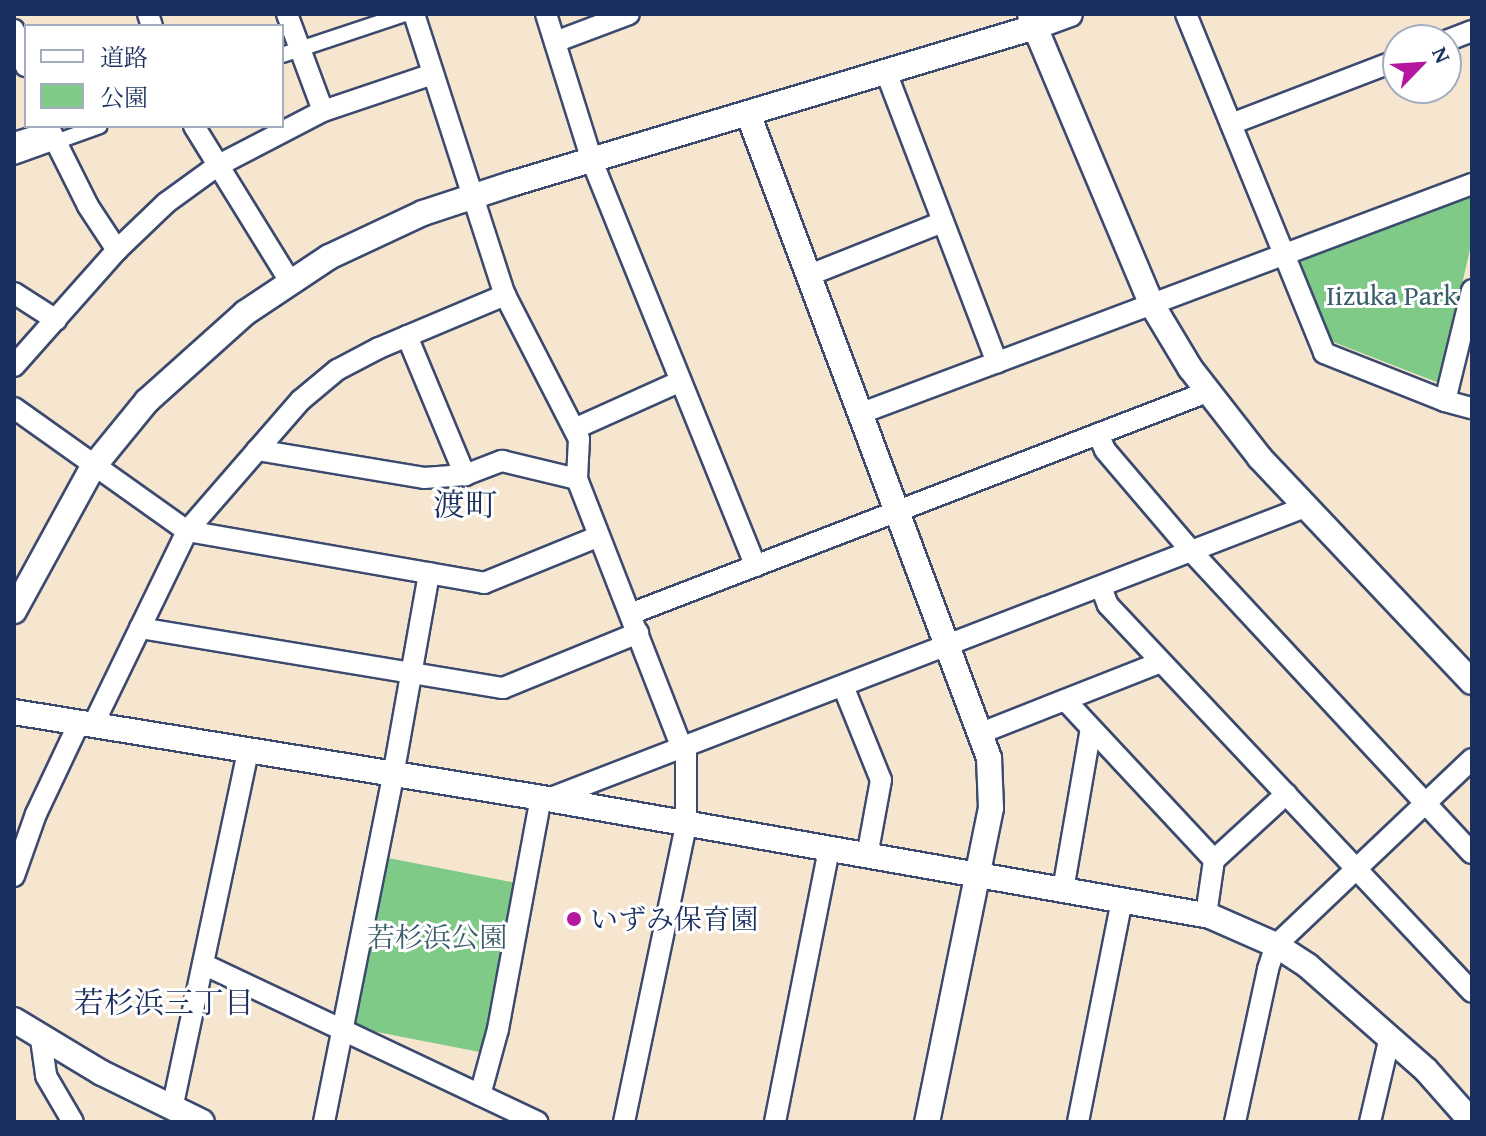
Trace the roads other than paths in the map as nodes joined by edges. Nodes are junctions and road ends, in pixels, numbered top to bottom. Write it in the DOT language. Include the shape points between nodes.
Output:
graph roads {
  1 [pos="287,14"];
  2 [pos="405,14"];
  3 [pos="414,14"];
  4 [pos="546,14"];
  5 [pos="1070,14"];
  6 [pos="1186,14"];
  7 [pos="624,15"];
  8 [pos="1033,20"];
  9 [pos="14,30"];
  10 [pos="555,42"];
  11 [pos="290,52"];
  12 [pos="24,60"];
  13 [pos="1382,66"];
  14 [pos="886,72"];
  15 [pos="433,74"];
  16 [pos="323,111"];
  17 [pos="749,116"];
  18 [pos="1231,124"];
  19 [pos="86,128"];
  20 [pos="195,128"];
  21 [pos="51,133"];
  22 [pos="14,143"];
  23 [pos="14,157"];
  24 [pos="592,161"];
  25 [pos="217,166"];
  26 [pos="1472,184"];
  27 [pos="472,197"];
  28 [pos="943,222"];
  29 [pos="117,250"];
  30 [pos="1285,256"];
  31 [pos="807,276"];
  32 [pos="289,280"];
  33 [pos="1472,290"];
  34 [pos="14,293"];
  35 [pos="505,295"];
  36 [pos="1151,303"];
  37 [pos="56,320"];
  38 [pos="407,336"];
  39 [pos="997,362"];
  40 [pos="14,366"];
  41 [pos="681,381"];
  42 [pos="1207,392"];
  43 [pos="1445,401"];
  44 [pos="14,408"];
  45 [pos="1472,408"];
  46 [pos="859,414"];
  47 [pos="574,429"];
  48 [pos="1098,434"];
  49 [pos="257,450"];
  50 [pos="93,467"];
  51 [pos="465,475"];
  52 [pos="577,479"];
  53 [pos="1305,507"];
  54 [pos="896,512"];
  55 [pos="187,531"];
  56 [pos="599,536"];
  57 [pos="1192,552"];
  58 [pos="756,566"];
  59 [pos="429,573"];
  60 [pos="1101,587"];
  61 [pos="14,611"];
  62 [pos="634,624"];
  63 [pos="140,628"];
  64 [pos="947,646"];
  65 [pos="1161,662"];
  66 [pos="411,674"];
  67 [pos="1472,682"];
  68 [pos="843,686"];
  69 [pos="1065,700"];
  70 [pos="14,712"];
  71 [pos="86,724"];
  72 [pos="1091,728"];
  73 [pos="981,733"];
  74 [pos="684,748"];
  75 [pos="248,751"];
  76 [pos="1472,759"];
  77 [pos="393,776"];
  78 [pos="1286,794"];
  79 [pos="544,798"];
  80 [pos="1423,802"];
  81 [pos="686,824"];
  82 [pos="829,850"];
  83 [pos="1472,853"];
  84 [pos="867,856"];
  85 [pos="1214,860"];
  86 [pos="1354,868"];
  87 [pos="14,876"];
  88 [pos="977,876"];
  89 [pos="1063,890"];
  90 [pos="1122,899"];
  91 [pos="1206,915"];
  92 [pos="1276,945"];
  93 [pos="203,964"];
  94 [pos="1472,992"];
  95 [pos="14,1020"];
  96 [pos="342,1030"];
  97 [pos="1390,1037"];
  98 [pos="41,1039"];
  99 [pos="480,1095"];
  100 [pos="172,1109"];
  101 [pos="73,1122"];
  102 [pos="202,1122"];
  103 [pos="324,1122"];
  104 [pos="538,1122"];
  105 [pos="624,1122"];
  106 [pos="775,1122"];
  107 [pos="927,1122"];
  108 [pos="1078,1122"];
  109 [pos="1235,1122"];
  110 [pos="1370,1122"];
  111 [pos="1472,1122"];
  1 -- 11 [label="street"];
  2 -- 11 [label="street"];
  3 -- 15 [label="street"];
  4 -- 10 [label="street"];
  5 -- 8 [label="street"];
  6 -- 18 [label="street"];
  7 -- 10 [label="street"];
  8 -- 14 [label="street"];
  8 -- 36 [label="street"];
  9 -- 12 [label="street"];
  10 -- 24 [label="street"];
  11 -- 16 [label="street"];
  13 -- 18 [label="street"];
  14 -- 17 [label="street"];
  14 -- 28 [label="street"];
  15 -- 16 [label="street"];
  15 -- 27 [label="street"];
  16 -- 25 [label="street"];
  17 -- 24 [label="street"];
  17 -- 31 [label="street"];
  18 -- 30 [label="street"];
  19 -- 21 [label="street"];
  20 -- 25 [label="street"];
  21 -- 22 [label="street"];
  21 -- 23 [label="street"];
  21 -- 29 [label="street"];
  24 -- 27 [label="street"];
  24 -- 41 [label="street"];
  25 -- 29 [label="street" via="166,203"];
  25 -- 32 [label="street"];
  26 -- 30 [label="street"];
  27 -- 32 [label="street" via="376,234"];
  27 -- 35 [label="street"];
  28 -- 31 [label="street"];
  28 -- 39 [label="street"];
  29 -- 37 [label="street"];
  30 -- 36 [label="street"];
  30 -- 43 [label="street" via="1324,353"];
  31 -- 46 [label="street"];
  32 -- 50 [label="street" via="200,350 147,401"];
  33 -- 43 [label="street"];
  34 -- 37 [label="street"];
  35 -- 38 [label="street"];
  35 -- 47 [label="street"];
  36 -- 39 [label="street"];
  36 -- 42 [label="street"];
  37 -- 40 [label="street"];
  38 -- 49 [label="street" via="337,370 301,400"];
  38 -- 51 [label="street"];
  39 -- 46 [label="street"];
  41 -- 47 [label="street"];
  41 -- 58 [label="street"];
  42 -- 48 [label="street"];
  42 -- 53 [label="street"];
  43 -- 45 [label="street"];
  44 -- 50 [label="street"];
  46 -- 54 [label="street"];
  47 -- 52 [label="street" via="579,439"];
  48 -- 54 [label="street"];
  48 -- 57 [label="street" via="1105,450"];
  49 -- 51 [label="street" via="424,478"];
  49 -- 55 [label="street"];
  50 -- 55 [label="street"];
  50 -- 61 [label="street"];
  51 -- 52 [label="street" via="502,461"];
  52 -- 56 [label="street"];
  53 -- 57 [label="street"];
  53 -- 67 [label="street"];
  54 -- 58 [label="street"];
  54 -- 64 [label="street"];
  55 -- 59 [label="street"];
  55 -- 63 [label="street"];
  56 -- 59 [label="street" via="484,583"];
  56 -- 62 [label="street"];
  57 -- 60 [label="street"];
  57 -- 80 [label="street"];
  58 -- 62 [label="street"];
  59 -- 66 [label="street"];
  60 -- 64 [label="street"];
  60 -- 65 [label="street" via="1108,605"];
  62 -- 66 [label="street" via="503,688"];
  62 -- 74 [label="street"];
  63 -- 66 [label="street"];
  63 -- 71 [label="street"];
  64 -- 68 [label="street"];
  64 -- 73 [label="street"];
  65 -- 69 [label="street"];
  65 -- 78 [label="street"];
  66 -- 77 [label="street"];
  68 -- 74 [label="street"];
  68 -- 84 [label="street" via="881,780"];
  69 -- 72 [label="street"];
  69 -- 73 [label="street"];
  70 -- 71 [label="street"];
  71 -- 75 [label="street"];
  71 -- 87 [label="street" via="36,814"];
  72 -- 85 [label="street"];
  72 -- 89 [label="street"];
  73 -- 88 [label="street" via="993,782"];
  74 -- 79 [label="street"];
  74 -- 81 [label="street"];
  75 -- 77 [label="street"];
  75 -- 93 [label="street"];
  76 -- 80 [label="street"];
  77 -- 79 [label="street"];
  77 -- 96 [label="street"];
  78 -- 85 [label="street"];
  78 -- 86 [label="street"];
  79 -- 81 [label="street"];
  79 -- 99 [label="street"];
  80 -- 83 [label="street"];
  80 -- 86 [label="street"];
  81 -- 82 [label="street"];
  81 -- 105 [label="street"];
  82 -- 84 [label="street"];
  82 -- 106 [label="street"];
  84 -- 88 [label="street"];
  85 -- 91 [label="street"];
  86 -- 92 [label="street"];
  86 -- 94 [label="street"];
  88 -- 89 [label="street"];
  88 -- 107 [label="street"];
  89 -- 90 [label="street"];
  90 -- 91 [label="street"];
  90 -- 108 [label="street"];
  91 -- 92 [label="street"];
  92 -- 97 [label="street" via="1342,993"];
  92 -- 109 [label="street"];
  93 -- 96 [label="street"];
  93 -- 100 [label="street"];
  95 -- 98 [label="street"];
  96 -- 99 [label="street"];
  96 -- 103 [label="street"];
  97 -- 110 [label="street"];
  97 -- 111 [label="street"];
  98 -- 100 [label="street"];
  98 -- 101 [label="street" via="46,1076"];
  99 -- 104 [label="street"];
  100 -- 102 [label="street"];
}
